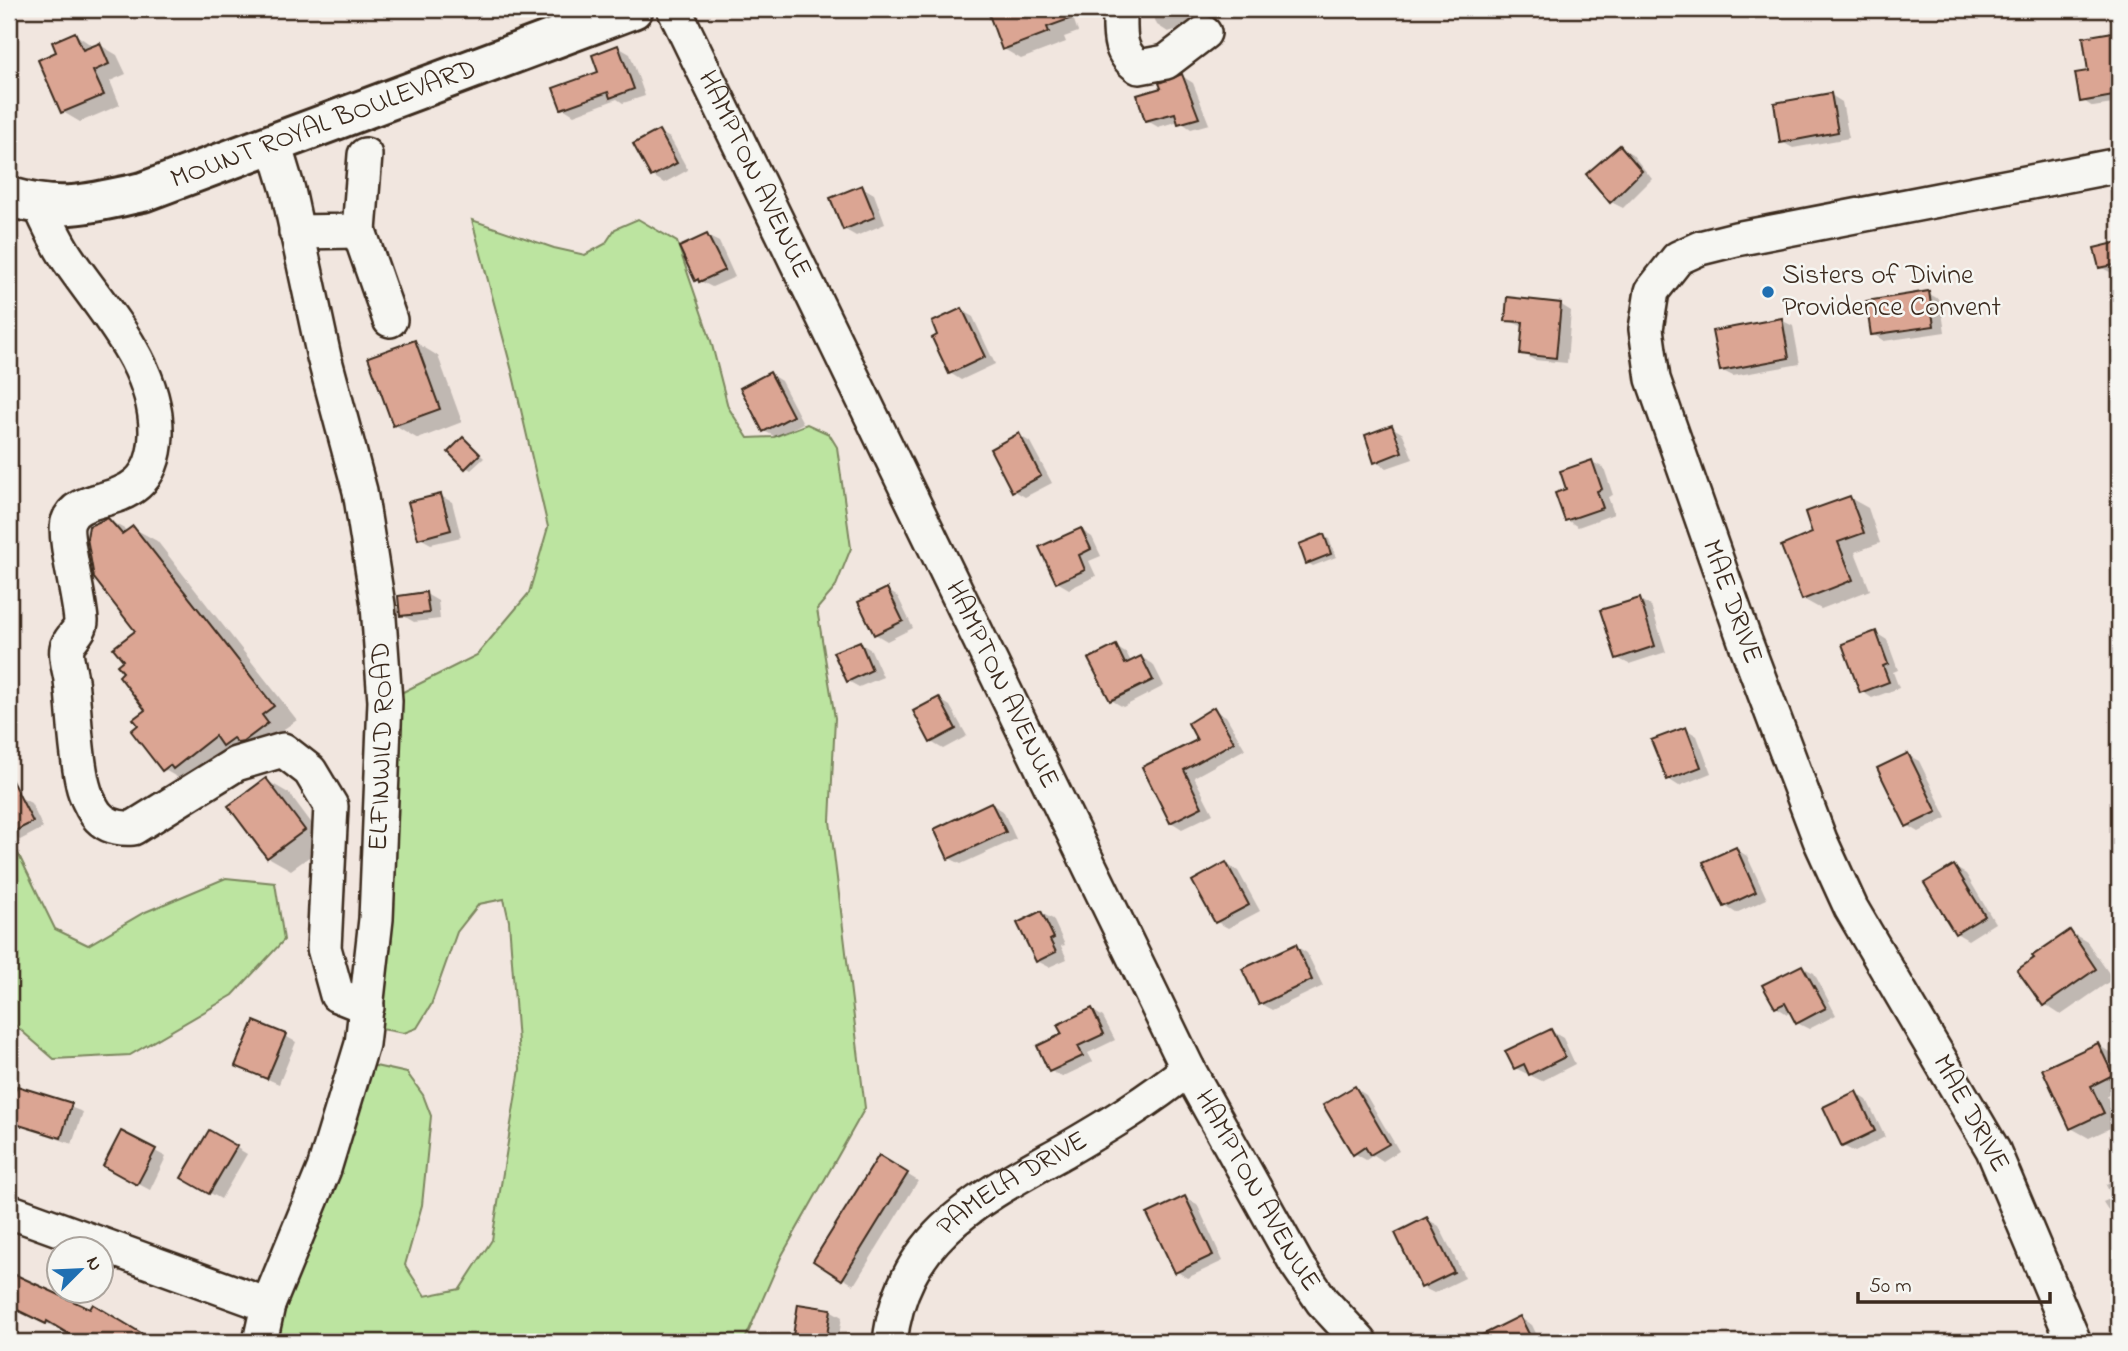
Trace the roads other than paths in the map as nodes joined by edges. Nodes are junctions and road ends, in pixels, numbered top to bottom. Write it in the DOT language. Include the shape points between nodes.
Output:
graph roads {
  1 [pos="633,9"];
  2 [pos="674,9"];
  3 [pos="1120,9"];
  4 [pos="1204,33"];
  5 [pos="274,144"];
  6 [pos="365,155"];
  7 [pos="2119,165"];
  8 [pos="24,202"];
  9 [pos="359,231"];
  10 [pos="296,232"];
  11 [pos="390,320"];
  12 [pos="367,1007"];
  13 [pos="1188,1069"];
  14 [pos="9,1211"];
  15 [pos="268,1305"];
  16 [pos="260,1342"];
  17 [pos="890,1342"];
  18 [pos="1360,1342"];
  19 [pos="2074,1342"];
  1 -- 5 [label="main road, MOUNT ROYAL BOULEVARD"];
  2 -- 13 [label="street, HAMPTON AVENUE"];
  3 -- 4 [label="street" via="1120,41 1126,58 1139,67 1166,62"];
  5 -- 8 [label="main road, MOUNT ROYAL BOULEVARD" via="143,192 73,207"];
  5 -- 10 [label="street, ELFINWILD ROAD"];
  6 -- 9 [label="street"];
  7 -- 19 [label="street, MAE DRIVE" via="1700,248 1678,258 1652,292 1646,329 1653,379 1820,840 1851,908 1993,1150"];
  8 -- 12 [label="street" via="127,341 151,404 156,434 149,474 112,499 77,508 68,520 81,625 67,648 83,787 97,815 117,829 133,828 236,764 283,750 310,771 331,806 324,947 337,995"];
  9 -- 10 [label="street"];
  9 -- 11 [label="street"];
  10 -- 12 [label="street, ELFINWILD ROAD" via="360,491 378,605 385,701 376,919"];
  12 -- 15 [label="street, ELFINWILD ROAD" via="362,1044 324,1168"];
  13 -- 17 [label="street, PAMELA DRIVE" via="1118,1119 967,1206 924,1253 905,1284"];
  13 -- 18 [label="street, HAMPTON AVENUE" via="1296,1263 1322,1301"];
  14 -- 15 [label="street"];
  15 -- 16 [label="street, ELFINWILD ROAD"];
}
